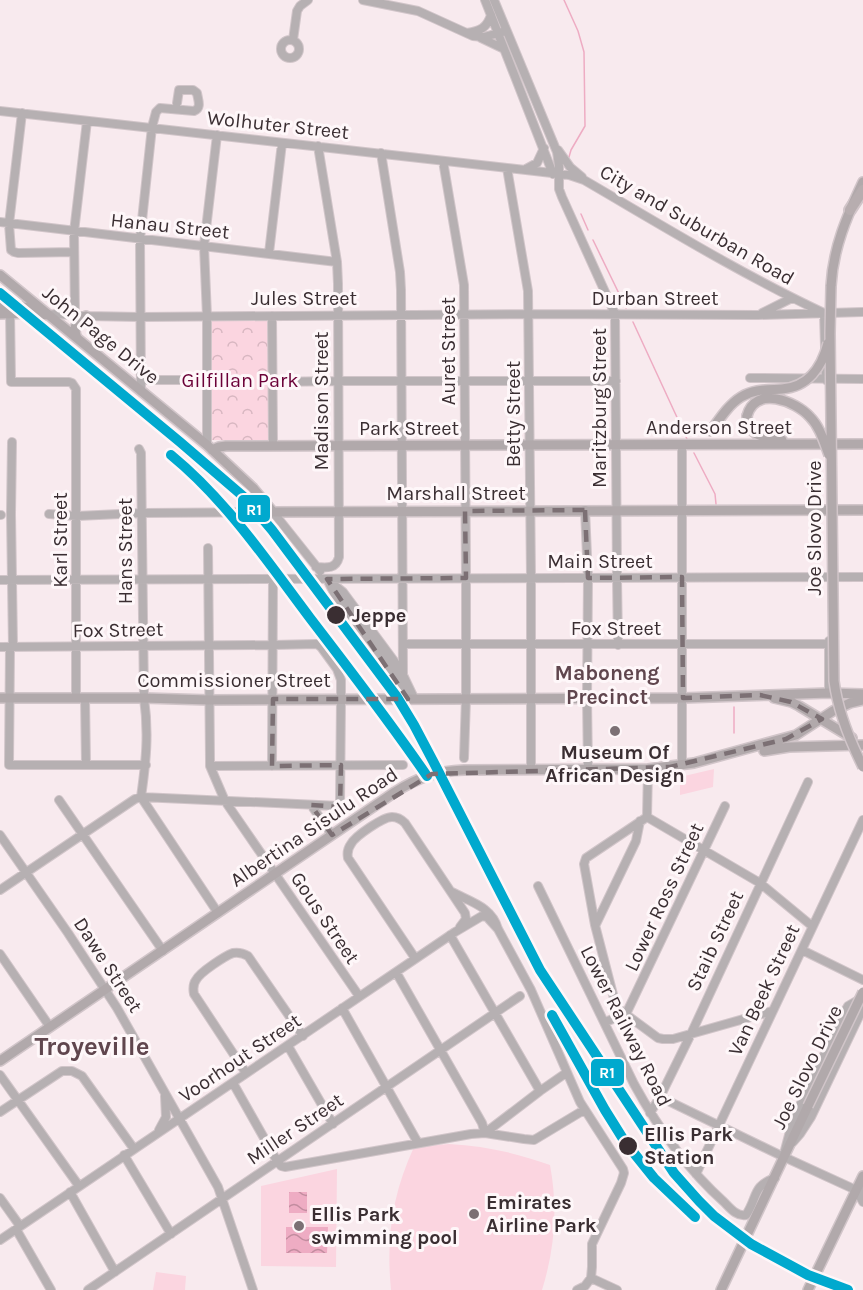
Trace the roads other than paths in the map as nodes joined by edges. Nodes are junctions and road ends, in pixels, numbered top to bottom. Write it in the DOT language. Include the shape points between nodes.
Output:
graph roads {
  1 [pos="308,0"];
  2 [pos="363,0"];
  3 [pos="485,0"];
  4 [pos="494,0"];
  5 [pos="491,14"];
  6 [pos="502,32"];
  7 [pos="466,33"];
  8 [pos="478,37"];
  9 [pos="293,40"];
  10 [pos="504,49"];
  11 [pos="177,103"];
  12 [pos="0,111"];
  13 [pos="22,113"];
  14 [pos="87,121"];
  15 [pos="152,128"];
  16 [pos="217,135"];
  17 [pos="553,141"];
  18 [pos="282,143"];
  19 [pos="318,146"];
  20 [pos="544,148"];
  21 [pos="381,153"];
  22 [pos="443,161"];
  23 [pos="507,168"];
  24 [pos="521,170"];
  25 [pos="556,173"];
  26 [pos="584,180"];
  27 [pos="863,182"];
  28 [pos="863,190"];
  29 [pos="850,210"];
  30 [pos="0,222"];
  31 [pos="9,224"];
  32 [pos="74,232"];
  33 [pos="140,238"];
  34 [pos="204,246"];
  35 [pos="74,252"];
  36 [pos="270,254"];
  37 [pos="337,261"];
  38 [pos="0,275"];
  39 [pos="792,298"];
  40 [pos="7,309"];
  41 [pos="42,311"];
  42 [pos="863,312"];
  43 [pos="824,313"];
  44 [pos="0,314"];
  45 [pos="529,314"];
  46 [pos="552,314"];
  47 [pos="615,314"];
  48 [pos="337,315"];
  49 [pos="401,315"];
  50 [pos="465,315"];
  51 [pos="758,315"];
  52 [pos="75,316"];
  53 [pos="86,316"];
  54 [pos="207,316"];
  55 [pos="272,316"];
  56 [pos="141,317"];
  57 [pos="830,333"];
  58 [pos="77,338"];
  59 [pos="750,378"];
  60 [pos="826,379"];
  61 [pos="863,379"];
  62 [pos="141,380"];
  63 [pos="207,380"];
  64 [pos="530,380"];
  65 [pos="338,381"];
  66 [pos="402,381"];
  67 [pos="464,381"];
  68 [pos="616,381"];
  69 [pos="273,382"];
  70 [pos="141,391"];
  71 [pos="12,441"];
  72 [pos="800,444"];
  73 [pos="827,444"];
  74 [pos="863,444"];
  75 [pos="465,445"];
  76 [pos="529,445"];
  77 [pos="575,445"];
  78 [pos="616,445"];
  79 [pos="684,445"];
  80 [pos="243,446"];
  81 [pos="273,446"];
  82 [pos="338,446"];
  83 [pos="402,446"];
  84 [pos="209,448"];
  85 [pos="139,449"];
  86 [pos="226,463"];
  87 [pos="832,466"];
  88 [pos="529,510"];
  89 [pos="585,510"];
  90 [pos="616,510"];
  91 [pos="683,510"];
  92 [pos="829,510"];
  93 [pos="863,510"];
  94 [pos="465,511"];
  95 [pos="268,512"];
  96 [pos="339,512"];
  97 [pos="403,512"];
  98 [pos="142,513"];
  99 [pos="49,514"];
  100 [pos="77,516"];
  101 [pos="208,548"];
  102 [pos="316,567"];
  103 [pos="682,577"];
  104 [pos="830,577"];
  105 [pos="863,577"];
  106 [pos="275,578"];
  107 [pos="403,578"];
  108 [pos="466,578"];
  109 [pos="531,578"];
  110 [pos="588,578"];
  111 [pos="616,578"];
  112 [pos="208,579"];
  113 [pos="324,579"];
  114 [pos="0,580"];
  115 [pos="13,580"];
  116 [pos="76,580"];
  117 [pos="142,580"];
  118 [pos="403,644"];
  119 [pos="466,644"];
  120 [pos="829,644"];
  121 [pos="273,645"];
  122 [pos="530,645"];
  123 [pos="588,645"];
  124 [pos="618,645"];
  125 [pos="683,645"];
  126 [pos="142,646"];
  127 [pos="208,646"];
  128 [pos="0,647"];
  129 [pos="76,647"];
  130 [pos="10,648"];
  131 [pos="403,675"];
  132 [pos="829,693"];
  133 [pos="863,694"];
  134 [pos="760,695"];
  135 [pos="5,698"];
  136 [pos="81,698"];
  137 [pos="144,698"];
  138 [pos="466,698"];
  139 [pos="530,698"];
  140 [pos="587,698"];
  141 [pos="683,698"];
  142 [pos="273,699"];
  143 [pos="341,699"];
  144 [pos="408,699"];
  145 [pos="209,700"];
  146 [pos="863,700"];
  147 [pos="822,719"];
  148 [pos="863,744"];
  149 [pos="464,758"];
  150 [pos="694,763"];
  151 [pos="86,765"];
  152 [pos="146,765"];
  153 [pos="341,765"];
  154 [pos="403,765"];
  155 [pos="682,765"];
  156 [pos="210,766"];
  157 [pos="272,766"];
  158 [pos="863,766"];
  159 [pos="531,769"];
  160 [pos="588,769"];
  161 [pos="648,769"];
  162 [pos="808,782"];
  163 [pos="141,797"];
  164 [pos="59,800"];
  165 [pos="225,801"];
  166 [pos="311,805"];
  167 [pos="725,806"];
  168 [pos="643,819"];
  169 [pos="863,820"];
  170 [pos="83,834"];
  171 [pos="0,835"];
  172 [pos="332,835"];
  173 [pos="703,851"];
  174 [pos="26,872"];
  175 [pos="275,874"];
  176 [pos="760,883"];
  177 [pos="538,886"];
  178 [pos="0,890"];
  179 [pos="452,892"];
  180 [pos="218,913"];
  181 [pos="596,925"];
  182 [pos="812,926"];
  183 [pos="498,929"];
  184 [pos="453,934"];
  185 [pos="802,950"];
  186 [pos="162,951"];
  187 [pos="0,954"];
  188 [pos="415,958"];
  189 [pos="519,970"];
  190 [pos="396,972"];
  191 [pos="863,980"];
  192 [pos="105,990"];
  193 [pos="863,992"];
  194 [pos="359,996"];
  195 [pos="520,996"];
  196 [pos="863,997"];
  197 [pos="342,1008"];
  198 [pos="863,1008"];
  199 [pos="772,1011"];
  200 [pos="495,1014"];
  201 [pos="626,1014"];
  202 [pos="605,1022"];
  203 [pos="50,1027"];
  204 [pos="691,1034"];
  205 [pos="303,1036"];
  206 [pos="288,1046"];
  207 [pos="441,1050"];
  208 [pos="0,1061"];
  209 [pos="566,1072"];
  210 [pos="246,1073"];
  211 [pos="0,1075"];
  212 [pos="233,1083"];
  213 [pos="387,1087"];
  214 [pos="540,1091"];
  215 [pos="165,1092"];
  216 [pos="660,1097"];
  217 [pos="18,1099"];
  218 [pos="585,1110"];
  219 [pos="0,1112"];
  220 [pos="650,1113"];
  221 [pos="179,1118"];
  222 [pos="333,1124"];
  223 [pos="718,1125"];
  224 [pos="485,1133"];
  225 [pos="157,1134"];
  226 [pos="418,1143"];
  227 [pos="790,1145"];
  228 [pos="134,1149"];
  229 [pos="124,1155"];
  230 [pos="784,1157"];
  231 [pos="277,1161"];
  232 [pos="696,1174"];
  233 [pos="863,1176"];
  234 [pos="775,1178"];
  235 [pos="79,1186"];
  236 [pos="860,1190"];
  237 [pos="70,1192"];
  238 [pos="0,1197"];
  239 [pos="223,1198"];
  240 [pos="863,1202"];
  241 [pos="18,1227"];
  242 [pos="171,1234"];
  243 [pos="0,1240"];
  244 [pos="116,1272"];
  245 [pos="591,1278"];
  246 [pos="252,1289"];
  247 [pos="51,1290"];
  248 [pos="88,1290"];
  249 [pos="578,1290"];
  250 [pos="617,1290"];
  251 [pos="721,1290"];
  252 [pos="808,1290"];
  1 -- 9 [label="street" via="297,11"];
  2 -- 7 [label="street" via="418,10"];
  3 -- 5 [label="street, Maritzburg Street"];
  4 -- 6 [label="street, Maritzburg Street"];
  5 -- 6 [label="street, Maritzburg Street"];
  5 -- 7 [label="street" via="484,28"];
  6 -- 8 [label="street"];
  6 -- 10 [label="street, Maritzburg Street"];
  6 -- 17 [label="street, Maritzburg Street"];
  7 -- 8 [label="street"];
  8 -- 10 [label="street"];
  10 -- 20 [label="street, Maritzburg Street"];
  11 -- 15 [label="street" via="179,90 197,93 197,110 160,108"];
  12 -- 13 [label="street, Wolhuter Street"];
  13 -- 14 [label="street, Wolhuter Street"];
  13 -- 31 [label="street"];
  14 -- 15 [label="street, Wolhuter Street"];
  14 -- 32 [label="street"];
  15 -- 16 [label="street, Wolhuter Street"];
  15 -- 33 [label="street"];
  16 -- 18 [label="street, Wolhuter Street"];
  16 -- 34 [label="street"];
  17 -- 25 [label="street, Maritzburg Street" via="558,157"];
  17 -- 26 [label="street"];
  18 -- 19 [label="street, Wolhuter Street"];
  18 -- 36 [label="street"];
  19 -- 21 [label="street, Wolhuter Street"];
  19 -- 37 [label="street, Madison Street"];
  20 -- 24 [label="street" via="537,163"];
  20 -- 25 [label="street, Maritzburg Street"];
  21 -- 22 [label="street, Wolhuter Street"];
  21 -- 49 [label="street" via="400,272"];
  22 -- 23 [label="street, Wolhuter Street"];
  22 -- 50 [label="street, Auret Street" via="463,277"];
  23 -- 24 [label="street, Wolhuter Street"];
  23 -- 45 [label="street, Betty Street"];
  24 -- 25 [label="street, Wolhuter Street"];
  25 -- 26 [label="street, City and Suburban Road"];
  25 -- 47 [label="street, Maritzburg Street" via="561,197"];
  26 -- 39 [label="street, City and Suburban Road"];
  27 -- 29 [label="main road, Joe Slovo Drive"];
  28 -- 29 [label="highway"];
  29 -- 57 [label="main road, Joe Slovo Drive, bridge" via="837,244 832,272"];
  30 -- 31 [label="street, Hanau Street"];
  31 -- 32 [label="street, Hanau Street"];
  31 -- 35 [label="street" via="14,252"];
  32 -- 33 [label="street, Hanau Street"];
  32 -- 35 [label="street"];
  33 -- 34 [label="street, Hanau Street"];
  33 -- 56 [label="street"];
  34 -- 36 [label="street, Hanau Street"];
  34 -- 54 [label="street"];
  35 -- 52 [label="street"];
  36 -- 37 [label="street, Hanau Street"];
  37 -- 48 [label="street, Madison Street"];
  38 -- 41 [label="main road, John Page Drive"];
  39 -- 43 [label="street, City and Suburban Road"];
  39 -- 51 [label="street, Durban Street"];
  40 -- 41 [label="main road, Jules Street"];
  40 -- 44 [label="main road, Jules Street"];
  40 -- 100 [label="street, Karl Street" via="11,382 72,383 76,389"];
  41 -- 52 [label="street, Jules Street"];
  41 -- 58 [label="main road, John Page Drive"];
  42 -- 43 [label="street, Durban Street"];
  43 -- 51 [label="street, Durban Street"];
  43 -- 60 [label="street"];
  45 -- 46 [label="street, Jules Street"];
  45 -- 50 [label="street, Jules Street"];
  45 -- 64 [label="street, Betty Street"];
  46 -- 47 [label="street, Durban Street"];
  47 -- 51 [label="street, Durban Street"];
  47 -- 68 [label="street, Maritzburg Street"];
  48 -- 49 [label="street, Jules Street"];
  48 -- 55 [label="street, Jules Street"];
  48 -- 65 [label="street, Madison Street"];
  49 -- 50 [label="street, Jules Street"];
  49 -- 66 [label="street"];
  50 -- 67 [label="street, Auret Street"];
  52 -- 53 [label="street, Jules Street"];
  53 -- 56 [label="street, Jules Street"];
  53 -- 58 [label="main road" via="76,325"];
  54 -- 55 [label="street, Jules Street"];
  54 -- 56 [label="street, Jules Street"];
  54 -- 63 [label="street"];
  55 -- 69 [label="street"];
  56 -- 62 [label="street"];
  57 -- 79 [label="main road, bridge" via="823,360 809,379 790,388 748,393 727,409 701,440"];
  57 -- 87 [label="main road, Joe Slovo Drive, bridge"];
  58 -- 70 [label="main road, John Page Drive"];
  59 -- 60 [label="street"];
  60 -- 61 [label="street"];
  60 -- 73 [label="street"];
  62 -- 63 [label="street"];
  62 -- 70 [label="street"];
  63 -- 84 [label="street"];
  64 -- 67 [label="street"];
  64 -- 68 [label="street"];
  64 -- 76 [label="street, Betty Street"];
  65 -- 66 [label="street"];
  65 -- 69 [label="street"];
  65 -- 82 [label="street, Madison Street"];
  66 -- 67 [label="street"];
  66 -- 83 [label="street"];
  67 -- 75 [label="street, Auret Street"];
  68 -- 78 [label="street, Maritzburg Street"];
  69 -- 81 [label="street"];
  70 -- 84 [label="main road, John Page Drive"];
  71 -- 115 [label="street"];
  72 -- 73 [label="main road, Anderson Street"];
  72 -- 79 [label="main road, Anderson Street"];
  72 -- 87 [label="main road, bridge" via="754,433 748,425 751,407 765,399 782,399 799,407 817,425"];
  73 -- 74 [label="main road, Anderson Street"];
  73 -- 92 [label="street"];
  75 -- 76 [label="main road, Park Street"];
  75 -- 83 [label="main road, Park Street"];
  75 -- 94 [label="street, Auret Street"];
  76 -- 77 [label="main road, Park Street"];
  76 -- 88 [label="street, Betty Street"];
  77 -- 78 [label="main road, Anderson Street"];
  78 -- 79 [label="main road, Anderson Street"];
  78 -- 90 [label="street, Maritzburg Street"];
  79 -- 91 [label="street"];
  80 -- 81 [label="main road, Park Street"];
  80 -- 84 [label="main road, Park Street"];
  80 -- 86 [label="main road" via="231,452"];
  81 -- 82 [label="main road, Park Street"];
  82 -- 83 [label="main road, Park Street"];
  82 -- 96 [label="street, Madison Street"];
  83 -- 97 [label="street"];
  84 -- 86 [label="main road, John Page Drive"];
  85 -- 98 [label="street, Hans Street"];
  86 -- 95 [label="main road, John Page Drive" via="253,488"];
  87 -- 158 [label="main road, Joe Slovo Drive, bridge" via="834,681 844,726"];
  88 -- 89 [label="main road, Marshall Street"];
  88 -- 94 [label="main road, Marshall Street"];
  88 -- 109 [label="street, Betty Street"];
  89 -- 90 [label="main road, Marshall Street"];
  89 -- 110 [label="street"];
  90 -- 91 [label="main road, Marshall Street"];
  90 -- 111 [label="street, Maritzburg Street"];
  91 -- 92 [label="main road, Marshall Street"];
  91 -- 103 [label="street"];
  92 -- 93 [label="main road, Marshall Street"];
  92 -- 104 [label="street"];
  94 -- 97 [label="main road, Marshall Street"];
  94 -- 108 [label="street, Auret Street"];
  95 -- 96 [label="main road, Marshall Street"];
  95 -- 98 [label="street, Marshall Street"];
  95 -- 102 [label="street, John Page Drive"];
  96 -- 97 [label="main road, Marshall Street"];
  96 -- 102 [label="street, Madison Street" via="338,560 331,567"];
  97 -- 107 [label="street"];
  98 -- 100 [label="street, Marshall Street"];
  98 -- 117 [label="street, Hans Street"];
  99 -- 100 [label="street, Marshall Street"];
  100 -- 116 [label="street, Karl Street"];
  101 -- 112 [label="street"];
  102 -- 113 [label="street, John Page Drive"];
  103 -- 104 [label="street, Main Street"];
  103 -- 111 [label="street, Main Street"];
  103 -- 125 [label="street"];
  104 -- 105 [label="street, Main Street"];
  104 -- 120 [label="street"];
  106 -- 112 [label="street"];
  106 -- 113 [label="street"];
  106 -- 121 [label="street"];
  107 -- 108 [label="street, Main Street"];
  107 -- 113 [label="street, Main Street"];
  107 -- 118 [label="street"];
  108 -- 109 [label="street, Main Street"];
  108 -- 119 [label="street, Auret Street"];
  109 -- 110 [label="street, Main Street"];
  109 -- 122 [label="street, Betty Street"];
  110 -- 111 [label="street, Main Street"];
  110 -- 123 [label="street"];
  111 -- 124 [label="street, Maritzburg Street"];
  112 -- 117 [label="street"];
  112 -- 127 [label="street"];
  113 -- 131 [label="street, John Page Drive" via="343,592"];
  113 -- 144 [label="street, John Page Drive"];
  114 -- 115 [label="street"];
  115 -- 116 [label="street"];
  115 -- 130 [label="street"];
  116 -- 117 [label="street"];
  116 -- 129 [label="street, Karl Street"];
  117 -- 126 [label="street, Hans Street"];
  118 -- 119 [label="street, Fox Street"];
  118 -- 131 [label="street"];
  119 -- 122 [label="street, Fox Street"];
  119 -- 138 [label="street, Auret Street"];
  120 -- 125 [label="street, Fox Street"];
  120 -- 132 [label="street"];
  121 -- 127 [label="street, Fox Street"];
  121 -- 142 [label="street"];
  121 -- 143 [label="street, Fox Street" via="319,645 338,669"];
  122 -- 123 [label="street, Fox Street"];
  122 -- 139 [label="street, Betty Street"];
  123 -- 124 [label="street, Fox Street"];
  123 -- 140 [label="street"];
  124 -- 125 [label="street, Fox Street"];
  125 -- 141 [label="street"];
  126 -- 127 [label="street, Fox Street"];
  126 -- 129 [label="street, Fox Street"];
  126 -- 137 [label="street, Hans Street"];
  127 -- 145 [label="street"];
  128 -- 130 [label="street, Fox Street"];
  129 -- 130 [label="street, Fox Street"];
  129 -- 136 [label="street, Karl Street"];
  130 -- 135 [label="street"];
  131 -- 144 [label="street, John Page Drive"];
  132 -- 133 [label="main road, Commissioner Street"];
  132 -- 134 [label="main road, Commissioner Street"];
  134 -- 141 [label="main road, Commissioner Street"];
  134 -- 147 [label="main road" via="791,702"];
  135 -- 136 [label="main road, Commissioner Street"];
  135 -- 151 [label="street" via="9,765"];
  136 -- 137 [label="main road, Commissioner Street"];
  136 -- 151 [label="street, Karl Street"];
  137 -- 145 [label="main road, Commissioner Street"];
  137 -- 152 [label="street, Hans Street"];
  138 -- 139 [label="main road, Commissioner Street"];
  138 -- 144 [label="main road, Commissioner Street"];
  138 -- 149 [label="street, Auret Street"];
  139 -- 140 [label="main road, Commissioner Street"];
  139 -- 159 [label="street, Betty Street"];
  140 -- 141 [label="main road, Commissioner Street"];
  140 -- 160 [label="street"];
  141 -- 155 [label="street"];
  142 -- 143 [label="main road, Commissioner Street"];
  142 -- 145 [label="main road, Commissioner Street"];
  142 -- 157 [label="street"];
  143 -- 144 [label="main road, Commissioner Street"];
  143 -- 153 [label="street"];
  145 -- 156 [label="street"];
  146 -- 147 [label="main road, Albertina Sisulu Road" via="844,705"];
  147 -- 148 [label="main road"];
  147 -- 150 [label="main road, Albertina Sisulu Road" via="786,739"];
  148 -- 150 [label="main road, Albertina Sisulu Road" via="775,748"];
  150 -- 155 [label="main road, Albertina Sisulu Road"];
  151 -- 152 [label="street"];
  152 -- 163 [label="street, Hans Street"];
  153 -- 154 [label="street"];
  153 -- 157 [label="street"];
  153 -- 166 [label="street" via="340,806"];
  155 -- 161 [label="main road, Albertina Sisulu Road"];
  156 -- 157 [label="street"];
  156 -- 165 [label="street, Gous Street"];
  159 -- 160 [label="main road, Albertina Sisulu Road"];
  159 -- 172 [label="main road, Albertina Sisulu Road" via="443,771 395,792"];
  160 -- 161 [label="main road, Albertina Sisulu Road"];
  161 -- 168 [label="street"];
  162 -- 176 [label="street, Staib Street"];
  163 -- 165 [label="street"];
  163 -- 170 [label="street"];
  163 -- 180 [label="street"];
  164 -- 170 [label="street"];
  165 -- 166 [label="street"];
  165 -- 175 [label="street, Gous Street"];
  166 -- 172 [label="street"];
  167 -- 173 [label="street, Lower Ross Street"];
  168 -- 173 [label="street"];
  168 -- 181 [label="street"];
  168 -- 181 [label="street" via="586,858"];
  169 -- 182 [label="street, Van Beek Street"];
  170 -- 174 [label="street"];
  170 -- 186 [label="street"];
  171 -- 174 [label="street, Dawe Street"];
  172 -- 175 [label="main road, Albertina Sisulu Road"];
  173 -- 176 [label="street"];
  173 -- 201 [label="street, Lower Ross Street"];
  174 -- 178 [label="street"];
  174 -- 192 [label="street, Dawe Street"];
  175 -- 180 [label="main road, Albertina Sisulu Road"];
  175 -- 194 [label="street, Gous Street"];
  176 -- 182 [label="street"];
  176 -- 204 [label="street, Staib Street"];
  177 -- 202 [label="street, Lower Railway Road"];
  179 -- 183 [label="street" via="488,912"];
  179 -- 184 [label="street" via="466,917"];
  179 -- 188 [label="street" via="402,820 381,820 349,846 347,854 352,865"];
  180 -- 186 [label="main road, Albertina Sisulu Road"];
  181 -- 201 [label="street" via="615,1002"];
  182 -- 185 [label="street, Van Beek Street"];
  183 -- 184 [label="street, Voorhout Street" via="482,916"];
  183 -- 189 [label="street"];
  184 -- 188 [label="street, Voorhout Street"];
  184 -- 200 [label="street"];
  185 -- 191 [label="street"];
  185 -- 199 [label="street, Van Beek Street"];
  186 -- 192 [label="main road, Albertina Sisulu Road"];
  187 -- 203 [label="street"];
  188 -- 190 [label="street, Voorhout Street"];
  189 -- 195 [label="street" via="524,986"];
  189 -- 209 [label="street"];
  190 -- 194 [label="street, Voorhout Street"];
  190 -- 207 [label="street"];
  192 -- 203 [label="main road, Albertina Sisulu Road"];
  192 -- 215 [label="street, Dawe Street"];
  193 -- 227 [label="main road, Joe Slovo Drive, bridge"];
  194 -- 197 [label="street, Voorhout Street"];
  195 -- 200 [label="street, Miller Street"];
  195 -- 209 [label="street" via="532,1000"];
  196 -- 230 [label="street" via="844,1011 793,1120"];
  197 -- 205 [label="street, Voorhout Street"];
  197 -- 213 [label="street"];
  198 -- 227 [label="street" via="812,1117"];
  199 -- 204 [label="street"];
  199 -- 223 [label="street, Van Beek Street"];
  200 -- 207 [label="street, Miller Street"];
  200 -- 214 [label="street"];
  201 -- 202 [label="street"];
  201 -- 204 [label="street" via="663,1039"];
  202 -- 220 [label="street, Lower Railway Road"];
  203 -- 208 [label="main road, Albertina Sisulu Road"];
  204 -- 216 [label="street, Staib Street"];
  205 -- 206 [label="street, Voorhout Street"];
  205 -- 210 [label="street" via="248,956 231,954 201,974 195,982 195,998"];
  206 -- 210 [label="street, Voorhout Street"];
  206 -- 222 [label="street"];
  207 -- 213 [label="street, Miller Street"];
  207 -- 224 [label="street"];
  209 -- 214 [label="street"];
  209 -- 218 [label="street"];
  210 -- 212 [label="street, Voorhout Street"];
  211 -- 217 [label="street"];
  212 -- 221 [label="street, Voorhout Street"];
  212 -- 231 [label="street"];
  213 -- 222 [label="street, Miller Street"];
  213 -- 226 [label="street"];
  214 -- 224 [label="street"];
  215 -- 221 [label="street, Dawe Street"];
  215 -- 225 [label="street" via="166,1117"];
  216 -- 220 [label="street, Staib Street"];
  216 -- 223 [label="street"];
  217 -- 219 [label="street"];
  217 -- 228 [label="street" via="62,1071 78,1073"];
  217 -- 235 [label="street"];
  218 -- 224 [label="street" via="534,1140"];
  218 -- 245 [label="street" via="624,1173 592,1244"];
  220 -- 232 [label="street, Lower Railway Road"];
  221 -- 225 [label="street, Voorhout Street"];
  221 -- 239 [label="street, Dawe Street"];
  222 -- 231 [label="street, Miller Street"];
  223 -- 230 [label="street"];
  223 -- 232 [label="street, Van Beek Street"];
  224 -- 226 [label="street"];
  225 -- 228 [label="street, Voorhout Street"];
  226 -- 231 [label="street" via="290,1166 281,1166"];
  227 -- 230 [label="main road, Joe Slovo Drive"];
  228 -- 229 [label="street, Voorhout Street"];
  229 -- 235 [label="street, Voorhout Street"];
  229 -- 242 [label="street"];
  230 -- 234 [label="main road, Joe Slovo Drive"];
  230 -- 236 [label="street"];
  231 -- 239 [label="street, Miller Street"];
  232 -- 234 [label="street, Lower Railway Road" via="742,1216 747,1214 760,1186"];
  233 -- 236 [label="main road"];
  234 -- 251 [label="main road, Joe Slovo Drive"];
  235 -- 237 [label="street, Voorhout Street"];
  236 -- 240 [label="street"];
  236 -- 252 [label="main road"];
  237 -- 241 [label="street, Voorhout Street"];
  237 -- 244 [label="street"];
  238 -- 241 [label="street"];
  239 -- 242 [label="street, Miller Street"];
  239 -- 246 [label="street, Dawe Street"];
  241 -- 243 [label="street, Voorhout Street"];
  241 -- 247 [label="street"];
  242 -- 244 [label="street, Miller Street"];
  244 -- 248 [label="street, Miller Street"];
  245 -- 249 [label="street"];
  245 -- 250 [label="street"];
}
